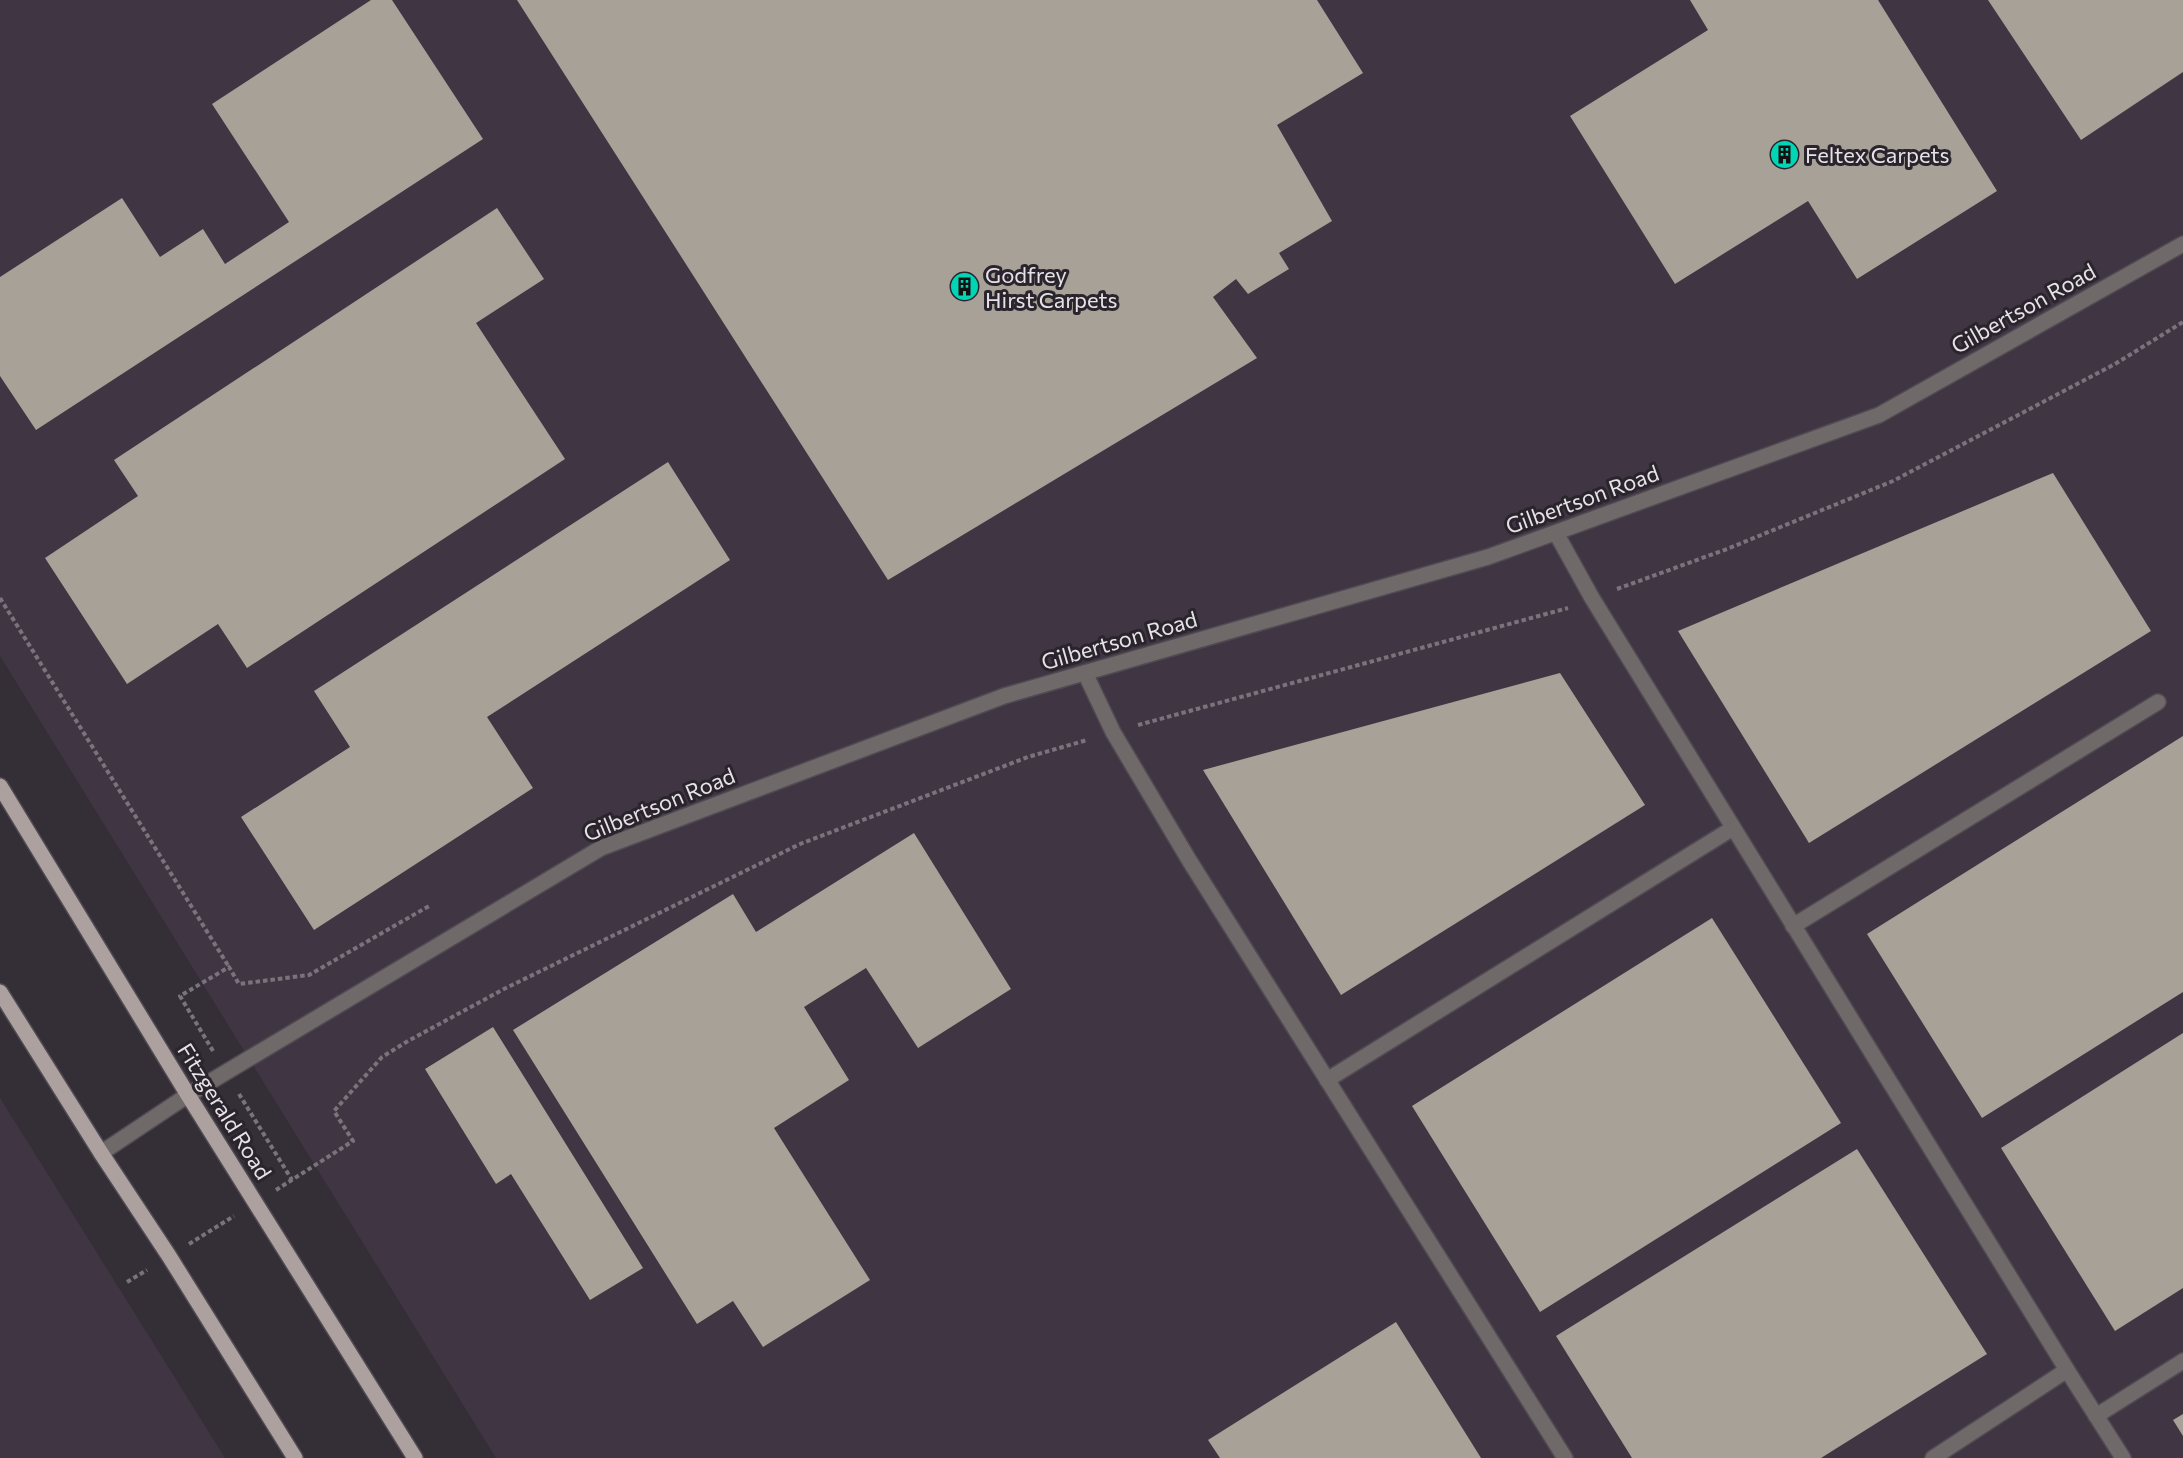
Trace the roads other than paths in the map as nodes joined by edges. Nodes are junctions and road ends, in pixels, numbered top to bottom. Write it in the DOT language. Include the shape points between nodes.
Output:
graph roads {
  1 [pos="2183,244"];
  2 [pos="1556,532"];
  3 [pos="1085,673"];
  4 [pos="2158,702"];
  5 [pos="0,786"];
  6 [pos="1733,828"];
  7 [pos="1793,926"];
  8 [pos="0,992"];
  9 [pos="1328,1080"];
  10 [pos="188,1095"];
  11 [pos="101,1153"];
  12 [pos="2183,1361"];
  13 [pos="2067,1370"];
  14 [pos="2096,1416"];
  15 [pos="295,1458"];
  16 [pos="415,1458"];
  17 [pos="1565,1458"];
  18 [pos="1933,1458"];
  19 [pos="2123,1458"];
  1 -- 2 [label="street, Gilbertson Road" via="1879,415"];
  2 -- 3 [label="street, Gilbertson Road" via="1488,557"];
  2 -- 6 [label="street"];
  3 -- 9 [label="street" via="1113,732 1183,850"];
  3 -- 10 [label="street, Gilbertson Road" via="1004,696 601,848"];
  4 -- 7 [label="street"];
  5 -- 10 [label="main road, Fitzgerald Road"];
  6 -- 7 [label="street"];
  6 -- 9 [label="street"];
  7 -- 13 [label="street"];
  8 -- 11 [label="main road"];
  9 -- 17 [label="street"];
  10 -- 11 [label="street, Gilbertson Road"];
  10 -- 16 [label="main road, Fitzgerald Road"];
  11 -- 15 [label="main road"];
  12 -- 14 [label="street"];
  13 -- 14 [label="street"];
  13 -- 18 [label="street"];
  14 -- 19 [label="street"];
}
